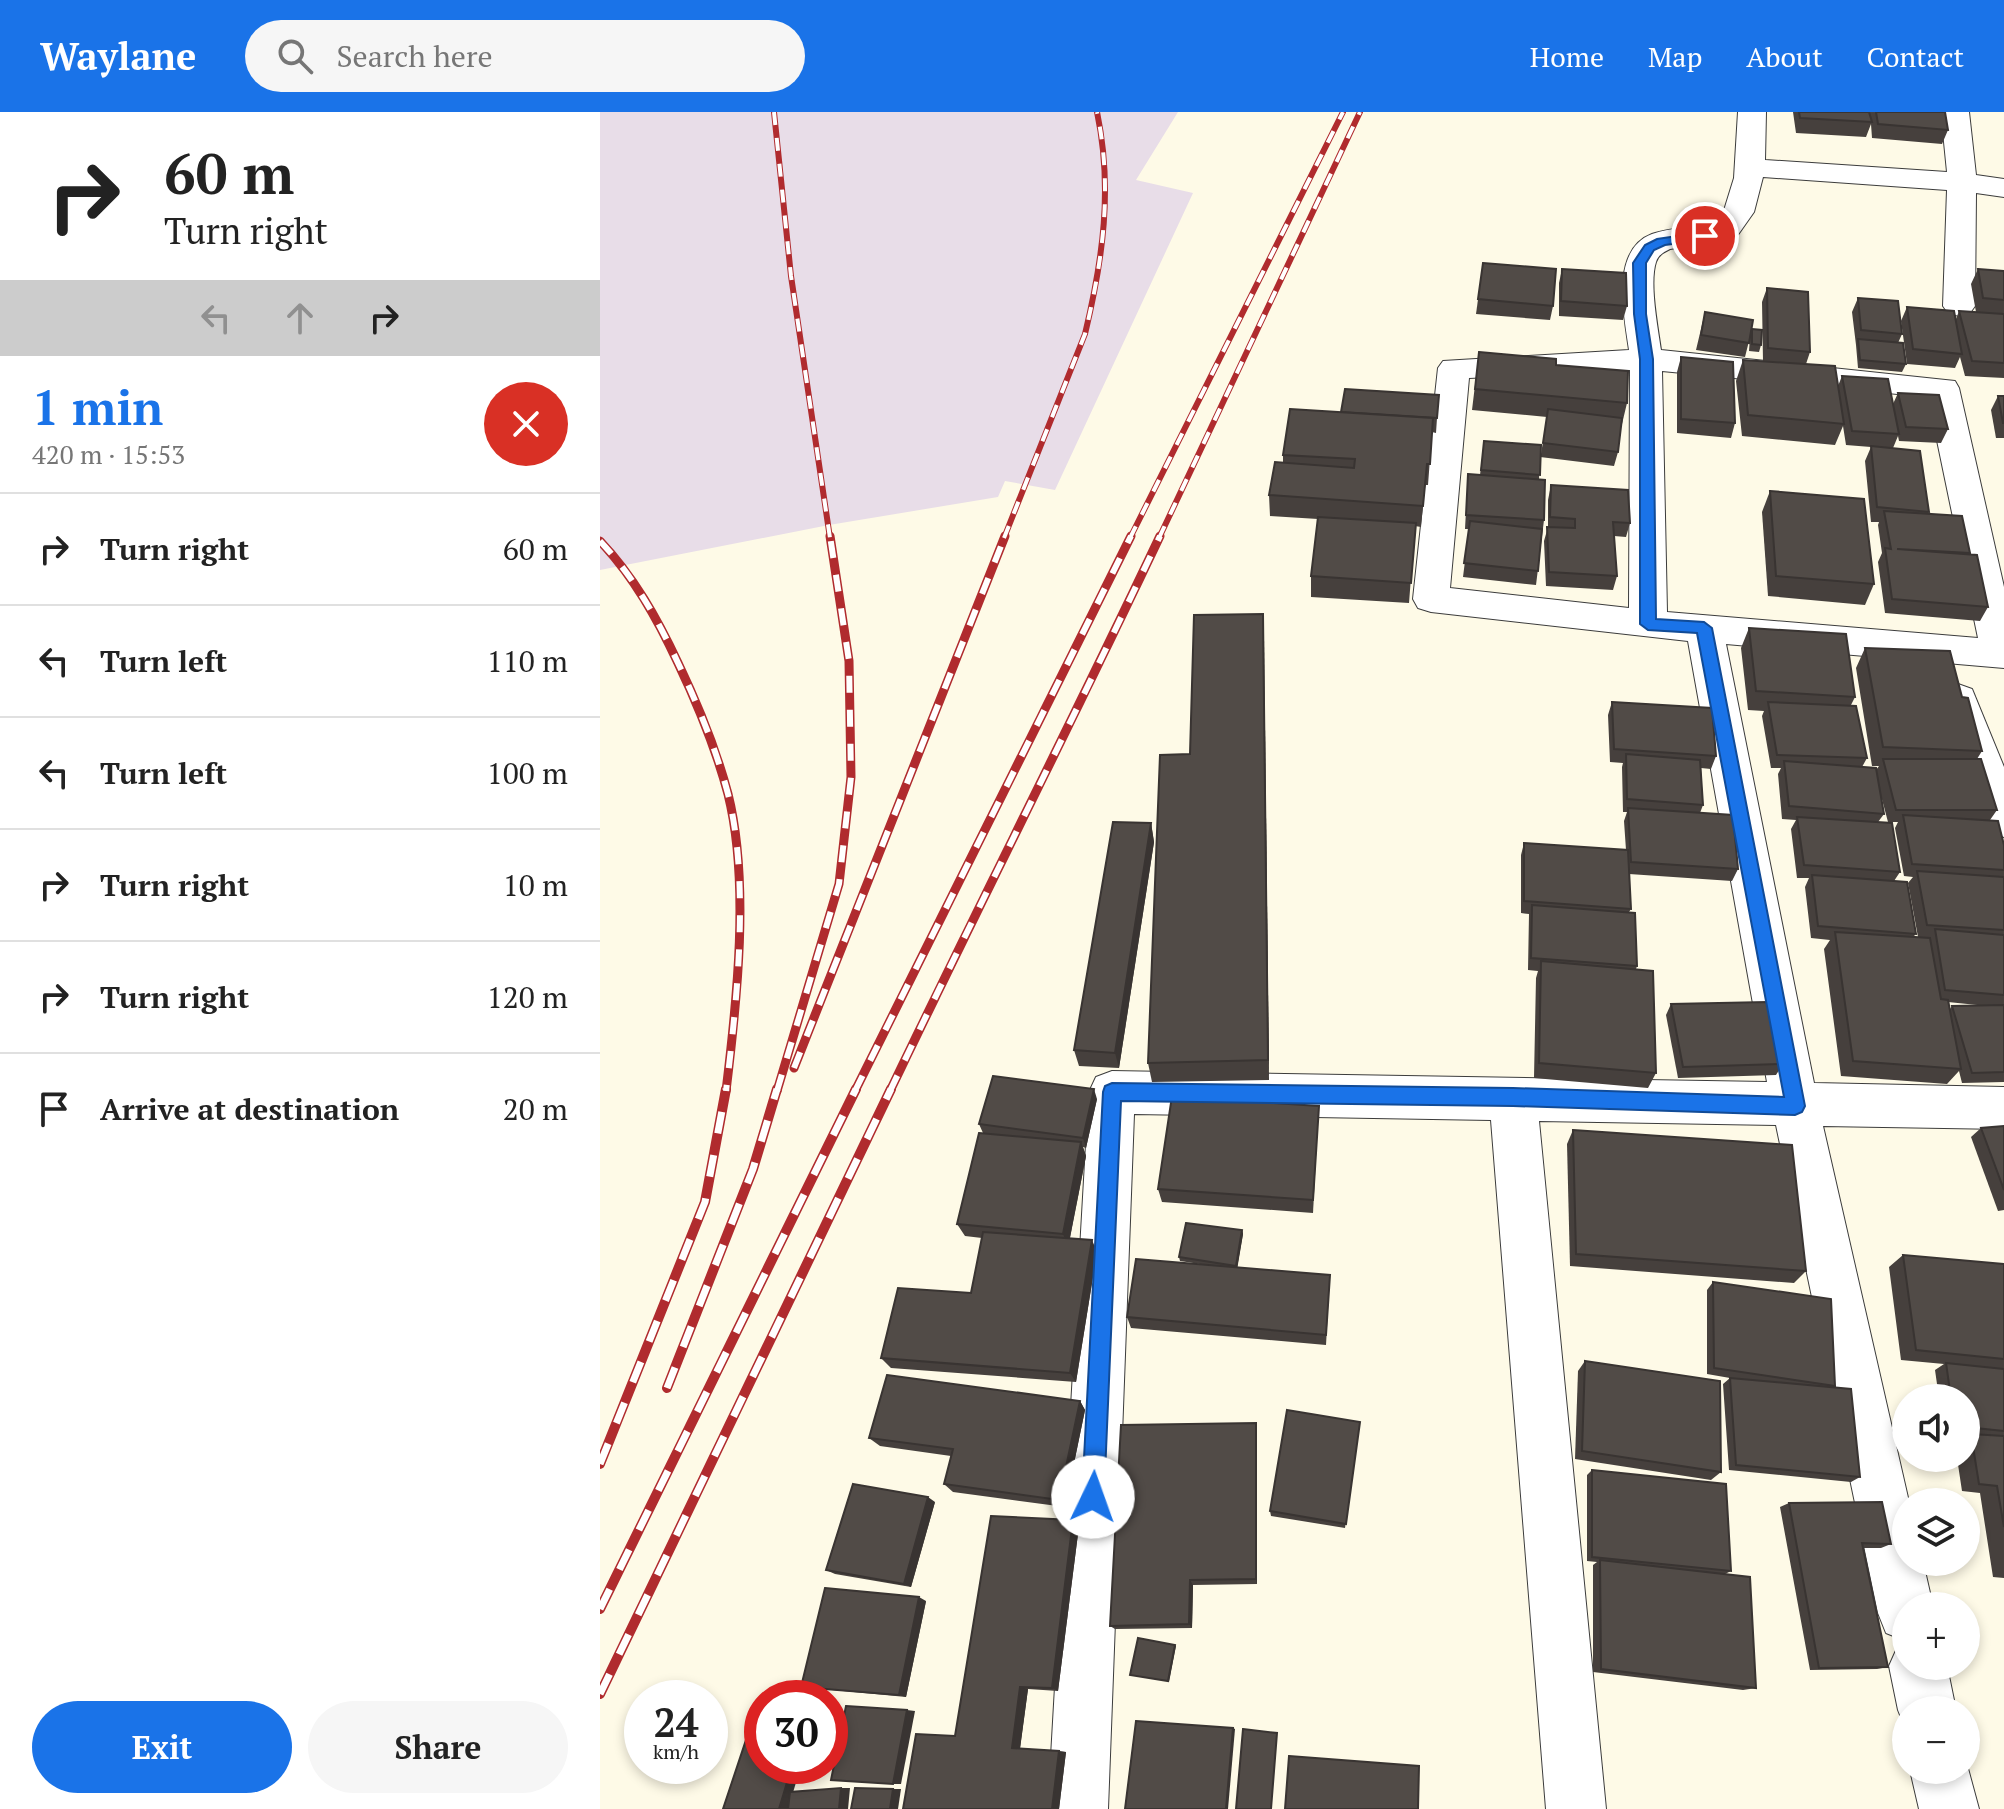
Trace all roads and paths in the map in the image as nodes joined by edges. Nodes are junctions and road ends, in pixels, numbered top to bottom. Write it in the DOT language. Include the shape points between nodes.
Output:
graph roads {
  1 [pos="1752,112"];
  2 [pos="1955,112"];
  3 [pos="1751,168"];
  4 [pos="1962,182"];
  5 [pos="2004,188"];
  6 [pos="1959,306"];
  7 [pos="1646,359"];
  8 [pos="1648,624"];
  9 [pos="1704,628"];
  10 [pos="1939,649"];
  11 [pos="2002,654"];
  12 [pos="2004,820"];
  13 [pos="1513,1097"];
  14 [pos="1795,1106"];
  15 [pos="2004,1108"];
  16 [pos="1901,1592"];
  17 [pos="1943,1784"];
  18 [pos="1078,1809"];
  19 [pos="1576,1809"];
  20 [pos="1949,1809"];
  1 -- 3 [label="street"];
  2 -- 4 [label="street"];
  3 -- 4 [label="street"];
  3 -- 7 [label="street" via="1731,230 1662,241 1649,248 1640,263"];
  4 -- 5 [label="street"];
  4 -- 6 [label="street"];
  7 -- 8 [label="street"];
  7 -- 8 [label="street" via="1454,368 1431,599"];
  7 -- 11 [label="street" via="1943,388"];
  8 -- 9 [label="street"];
  9 -- 10 [label="street"];
  9 -- 14 [label="street"];
  10 -- 11 [label="street"];
  10 -- 12 [label="street"];
  13 -- 14 [label="street"];
  13 -- 18 [label="street" via="1112,1092"];
  13 -- 19 [label="street"];
  14 -- 15 [label="street"];
  14 -- 16 [label="street"];
  17 -- 20 [label="street"];
}
